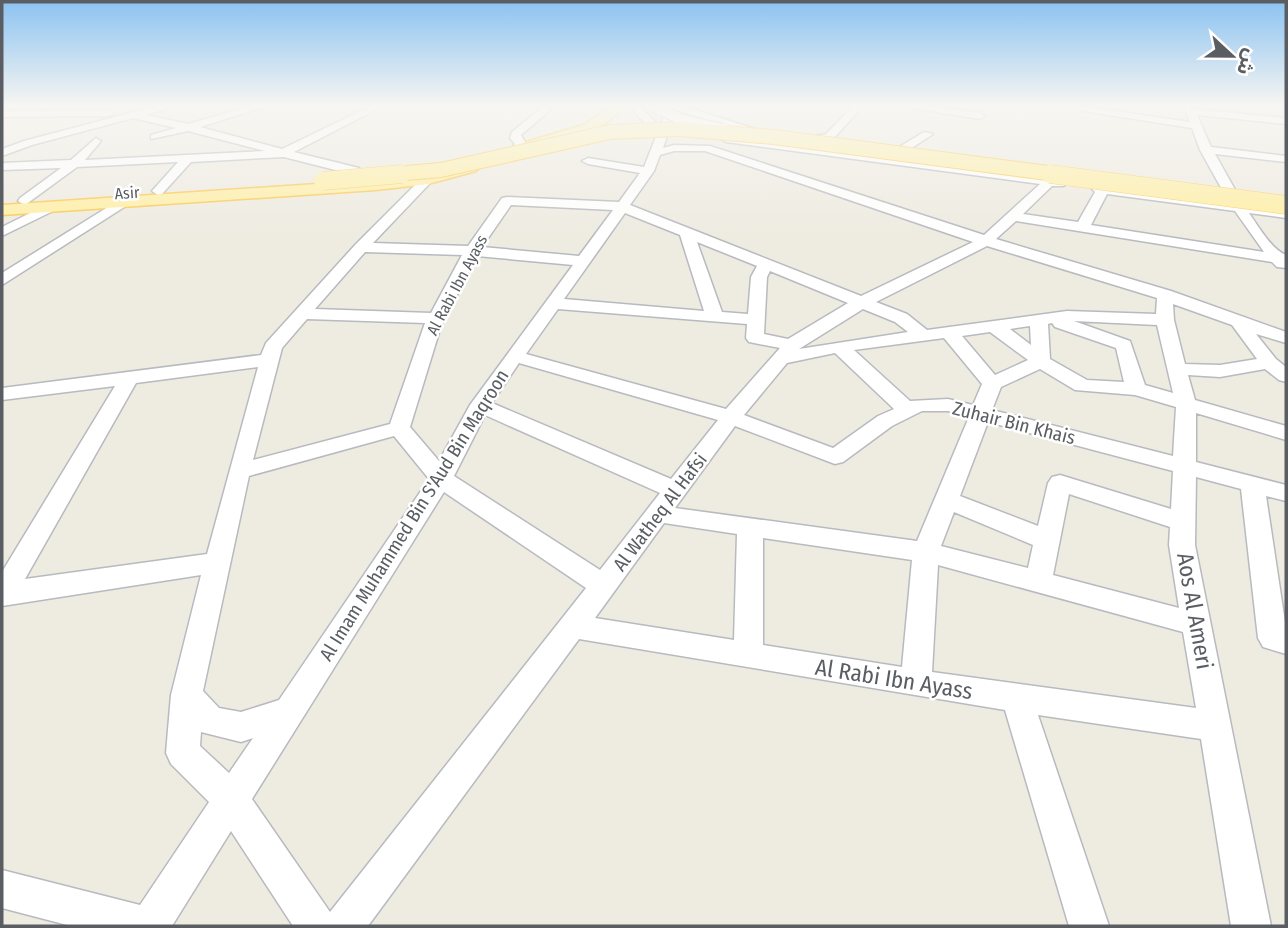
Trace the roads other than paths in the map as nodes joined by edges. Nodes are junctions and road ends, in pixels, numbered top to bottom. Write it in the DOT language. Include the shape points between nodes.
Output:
graph roads {
  1 [pos="89,148"];
  2 [pos="262,148"];
  3 [pos="293,148"];
  4 [pos="532,148"];
  5 [pos="551,148"];
  6 [pos="632,148"];
  7 [pos="653,148"];
  8 [pos="741,148"];
  9 [pos="796,148"];
  10 [pos="846,148"];
  11 [pos="853,148"];
  12 [pos="876,148"];
  13 [pos="903,148"];
  14 [pos="517,149"];
  15 [pos="900,150"];
  16 [pos="1206,150"];
  17 [pos="281,154"];
  18 [pos="187,159"];
  19 [pos="1286,159"];
  20 [pos="588,161"];
  21 [pos="74,164"];
  22 [pos="2,167"];
  23 [pos="358,175"];
  24 [pos="428,179"];
  25 [pos="1049,182"];
  26 [pos="252,184"];
  27 [pos="1109,190"];
  28 [pos="158,191"];
  29 [pos="1228,192"];
  30 [pos="1286,200"];
  31 [pos="124,201"];
  32 [pos="2,202"];
  33 [pos="27,204"];
  34 [pos="50,206"];
  35 [pos="620,206"];
  36 [pos="1241,209"];
  37 [pos="2,210"];
  38 [pos="1286,210"];
  39 [pos="1012,216"];
  40 [pos="2,217"];
  41 [pos="1083,227"];
  42 [pos="2,232"];
  43 [pos="686,232"];
  44 [pos="986,241"];
  45 [pos="361,247"];
  46 [pos="472,251"];
  47 [pos="1279,254"];
  48 [pos="581,261"];
  49 [pos="766,264"];
  50 [pos="2,280"];
  51 [pos="551,303"];
  52 [pos="860,303"];
  53 [pos="1165,308"];
  54 [pos="302,314"];
  55 [pos="715,317"];
  56 [pos="437,318"];
  57 [pos="1044,319"];
  58 [pos="756,320"];
  59 [pos="1238,321"];
  60 [pos="994,326"];
  61 [pos="949,331"];
  62 [pos="923,335"];
  63 [pos="1286,338"];
  64 [pos="839,346"];
  65 [pos="786,352"];
  66 [pos="514,356"];
  67 [pos="269,360"];
  68 [pos="1041,361"];
  69 [pos="1269,363"];
  70 [pos="1177,369"];
  71 [pos="1286,376"];
  72 [pos="128,378"];
  73 [pos="992,384"];
  74 [pos="1136,389"];
  75 [pos="2,394"];
  76 [pos="1185,402"];
  77 [pos="480,405"];
  78 [pos="906,410"];
  79 [pos="980,413"];
  80 [pos="731,417"];
  81 [pos="399,428"];
  82 [pos="1286,436"];
  83 [pos="1184,467"];
  84 [pos="239,471"];
  85 [pos="441,479"];
  86 [pos="1252,484"];
  87 [pos="1286,493"];
  88 [pos="947,500"];
  89 [pos="667,503"];
  90 [pos="1183,522"];
  91 [pos="750,527"];
  92 [pos="1047,540"];
  93 [pos="926,552"];
  94 [pos="218,563"];
  95 [pos="1038,582"];
  96 [pos="604,586"];
  97 [pos="3,594"];
  98 [pos="1197,624"];
  99 [pos="573,626"];
  100 [pos="1286,642"];
  101 [pos="748,655"];
  102 [pos="916,683"];
  103 [pos="187,695"];
  104 [pos="1017,698"];
  105 [pos="289,711"];
  106 [pos="1216,726"];
  107 [pos="231,799"];
  108 [pos="2,889"];
  109 [pos="147,926"];
  110 [pos="316,926"];
  111 [pos="344,926"];
  112 [pos="1089,926"];
  113 [pos="1251,926"];
  1 -- 21 [label="street"];
  2 -- 17 [label="street"];
  3 -- 17 [label="street"];
  4 -- 26 [label="main road, bridge" via="441,170"];
  5 -- 24 [label="main road"];
  6 -- 20 [label="street"];
  7 -- 35 [label="street, Al Imam Muhammed Bin S'Aud Bin Maqroon"];
  8 -- 44 [label="street"];
  9 -- 25 [label="street"];
  10 -- 38 [label="main road"];
  11 -- 38 [label="main road, bridge"];
  12 -- 15 [label="street"];
  13 -- 15 [label="street"];
  14 -- 23 [label="main road" via="444,165"];
  15 -- 29 [label="street"];
  16 -- 19 [label="street"];
  16 -- 29 [label="street"];
  17 -- 18 [label="street"];
  17 -- 23 [label="street"];
  18 -- 21 [label="street"];
  18 -- 28 [label="street"];
  21 -- 22 [label="street"];
  21 -- 33 [label="street"];
  23 -- 26 [label="main road"];
  24 -- 31 [label="main road"];
  24 -- 45 [label="street"];
  25 -- 27 [label="street"];
  25 -- 39 [label="street, Al Watheq Al Hafsi"];
  26 -- 28 [label="main road, Asir"];
  27 -- 36 [label="street"];
  27 -- 41 [label="street"];
  28 -- 33 [label="main road, Asir"];
  29 -- 30 [label="street"];
  29 -- 36 [label="street"];
  31 -- 34 [label="main road"];
  31 -- 50 [label="street"];
  32 -- 33 [label="main road, Asir"];
  33 -- 34 [label="main road"];
  33 -- 37 [label="main road"];
  33 -- 40 [label="street"];
  34 -- 42 [label="street"];
  35 -- 43 [label="street, Al Rabi Ibn Ayass"];
  35 -- 46 [label="street, Al Rabi Ibn Ayass" via="507,201"];
  35 -- 48 [label="street, Al Imam Muhammed Bin S'Aud Bin Maqroon"];
  36 -- 38 [label="street"];
  36 -- 47 [label="street"];
  39 -- 41 [label="street"];
  39 -- 44 [label="street, Al Watheq Al Hafsi"];
  41 -- 47 [label="street"];
  43 -- 49 [label="street, Al Rabi Ibn Ayass"];
  43 -- 55 [label="street"];
  44 -- 52 [label="street, Al Watheq Al Hafsi"];
  44 -- 53 [label="street"];
  45 -- 46 [label="street"];
  45 -- 54 [label="street"];
  46 -- 48 [label="street"];
  46 -- 56 [label="street, Al Rabi Ibn Ayass"];
  48 -- 51 [label="street, Al Imam Muhammed Bin S'Aud Bin Maqroon"];
  49 -- 52 [label="street, Al Rabi Ibn Ayass"];
  49 -- 58 [label="street" via="760,277"];
  51 -- 55 [label="street"];
  51 -- 66 [label="street, Al Imam Muhammed Bin S'Aud Bin Maqroon"];
  52 -- 62 [label="street, Al Rabi Ibn Ayass" via="901,318"];
  52 -- 65 [label="street, Al Watheq Al Hafsi"];
  53 -- 57 [label="street"];
  53 -- 59 [label="street"];
  53 -- 70 [label="street, Aos Al Ameri"];
  54 -- 56 [label="street"];
  54 -- 67 [label="street" via="273,347"];
  55 -- 58 [label="street"];
  56 -- 81 [label="street, Al Rabi Ibn Ayass"];
  57 -- 60 [label="street"];
  57 -- 68 [label="street"];
  57 -- 74 [label="street" via="1124,345"];
  58 -- 65 [label="street" via="755,338"];
  59 -- 63 [label="street"];
  59 -- 69 [label="street"];
  60 -- 61 [label="street"];
  60 -- 68 [label="street"];
  61 -- 62 [label="street"];
  61 -- 73 [label="street"];
  62 -- 64 [label="street"];
  64 -- 65 [label="street"];
  64 -- 78 [label="street"];
  65 -- 80 [label="street, Al Watheq Al Hafsi"];
  66 -- 77 [label="street, Al Imam Muhammed Bin S'Aud Bin Maqroon"];
  66 -- 80 [label="street, Zuhair Bin Khais"];
  67 -- 72 [label="street"];
  67 -- 84 [label="street"];
  68 -- 73 [label="street"];
  68 -- 74 [label="street" via="1082,386"];
  69 -- 70 [label="street" via="1220,371"];
  69 -- 71 [label="street"];
  70 -- 76 [label="street, Aos Al Ameri"];
  72 -- 75 [label="street"];
  72 -- 97 [label="street"];
  73 -- 79 [label="street"];
  74 -- 76 [label="street"];
  76 -- 82 [label="street"];
  76 -- 83 [label="street, Aos Al Ameri"];
  77 -- 85 [label="street, Al Imam Muhammed Bin S'Aud Bin Maqroon"];
  77 -- 89 [label="street"];
  78 -- 79 [label="street, Zuhair Bin Khais" via="918,404 948,405"];
  78 -- 80 [label="street, Zuhair Bin Khais" via="835,457"];
  79 -- 83 [label="street, Zuhair Bin Khais"];
  79 -- 88 [label="street"];
  80 -- 89 [label="street, Al Watheq Al Hafsi"];
  81 -- 84 [label="street"];
  81 -- 85 [label="street"];
  83 -- 86 [label="street, Zuhair Bin Khais"];
  83 -- 90 [label="street, Aos Al Ameri"];
  84 -- 94 [label="street"];
  85 -- 96 [label="street"];
  85 -- 105 [label="street, Al Imam Muhammed Bin S'Aud Bin Maqroon"];
  86 -- 87 [label="street, Zuhair Bin Khais"];
  86 -- 100 [label="street" via="1272,638"];
  88 -- 92 [label="street"];
  88 -- 93 [label="street"];
  89 -- 91 [label="street"];
  89 -- 96 [label="street, Al Watheq Al Hafsi"];
  90 -- 92 [label="street" via="1060,483"];
  90 -- 98 [label="street, Aos Al Ameri" via="1182,545"];
  91 -- 93 [label="street"];
  91 -- 101 [label="street"];
  92 -- 95 [label="street"];
  93 -- 95 [label="street"];
  93 -- 102 [label="street"];
  94 -- 97 [label="street"];
  94 -- 103 [label="street"];
  95 -- 98 [label="street"];
  96 -- 99 [label="street, Al Watheq Al Hafsi"];
  98 -- 106 [label="street, Aos Al Ameri"];
  99 -- 101 [label="street, Al Rabi Ibn Ayass"];
  99 -- 111 [label="street, Al Watheq Al Hafsi"];
  101 -- 102 [label="street, Al Rabi Ibn Ayass"];
  102 -- 104 [label="street, Al Rabi Ibn Ayass"];
  103 -- 105 [label="street" via="209,722 241,727"];
  103 -- 107 [label="street" via="183,753"];
  104 -- 106 [label="street, Al Rabi Ibn Ayass"];
  104 -- 112 [label="street"];
  105 -- 107 [label="street, Al Imam Muhammed Bin S'Aud Bin Maqroon"];
  106 -- 113 [label="street, Aos Al Ameri"];
  107 -- 109 [label="street, Al Imam Muhammed Bin S'Aud Bin Maqroon"];
  107 -- 110 [label="street"];
  108 -- 109 [label="street"];
}
